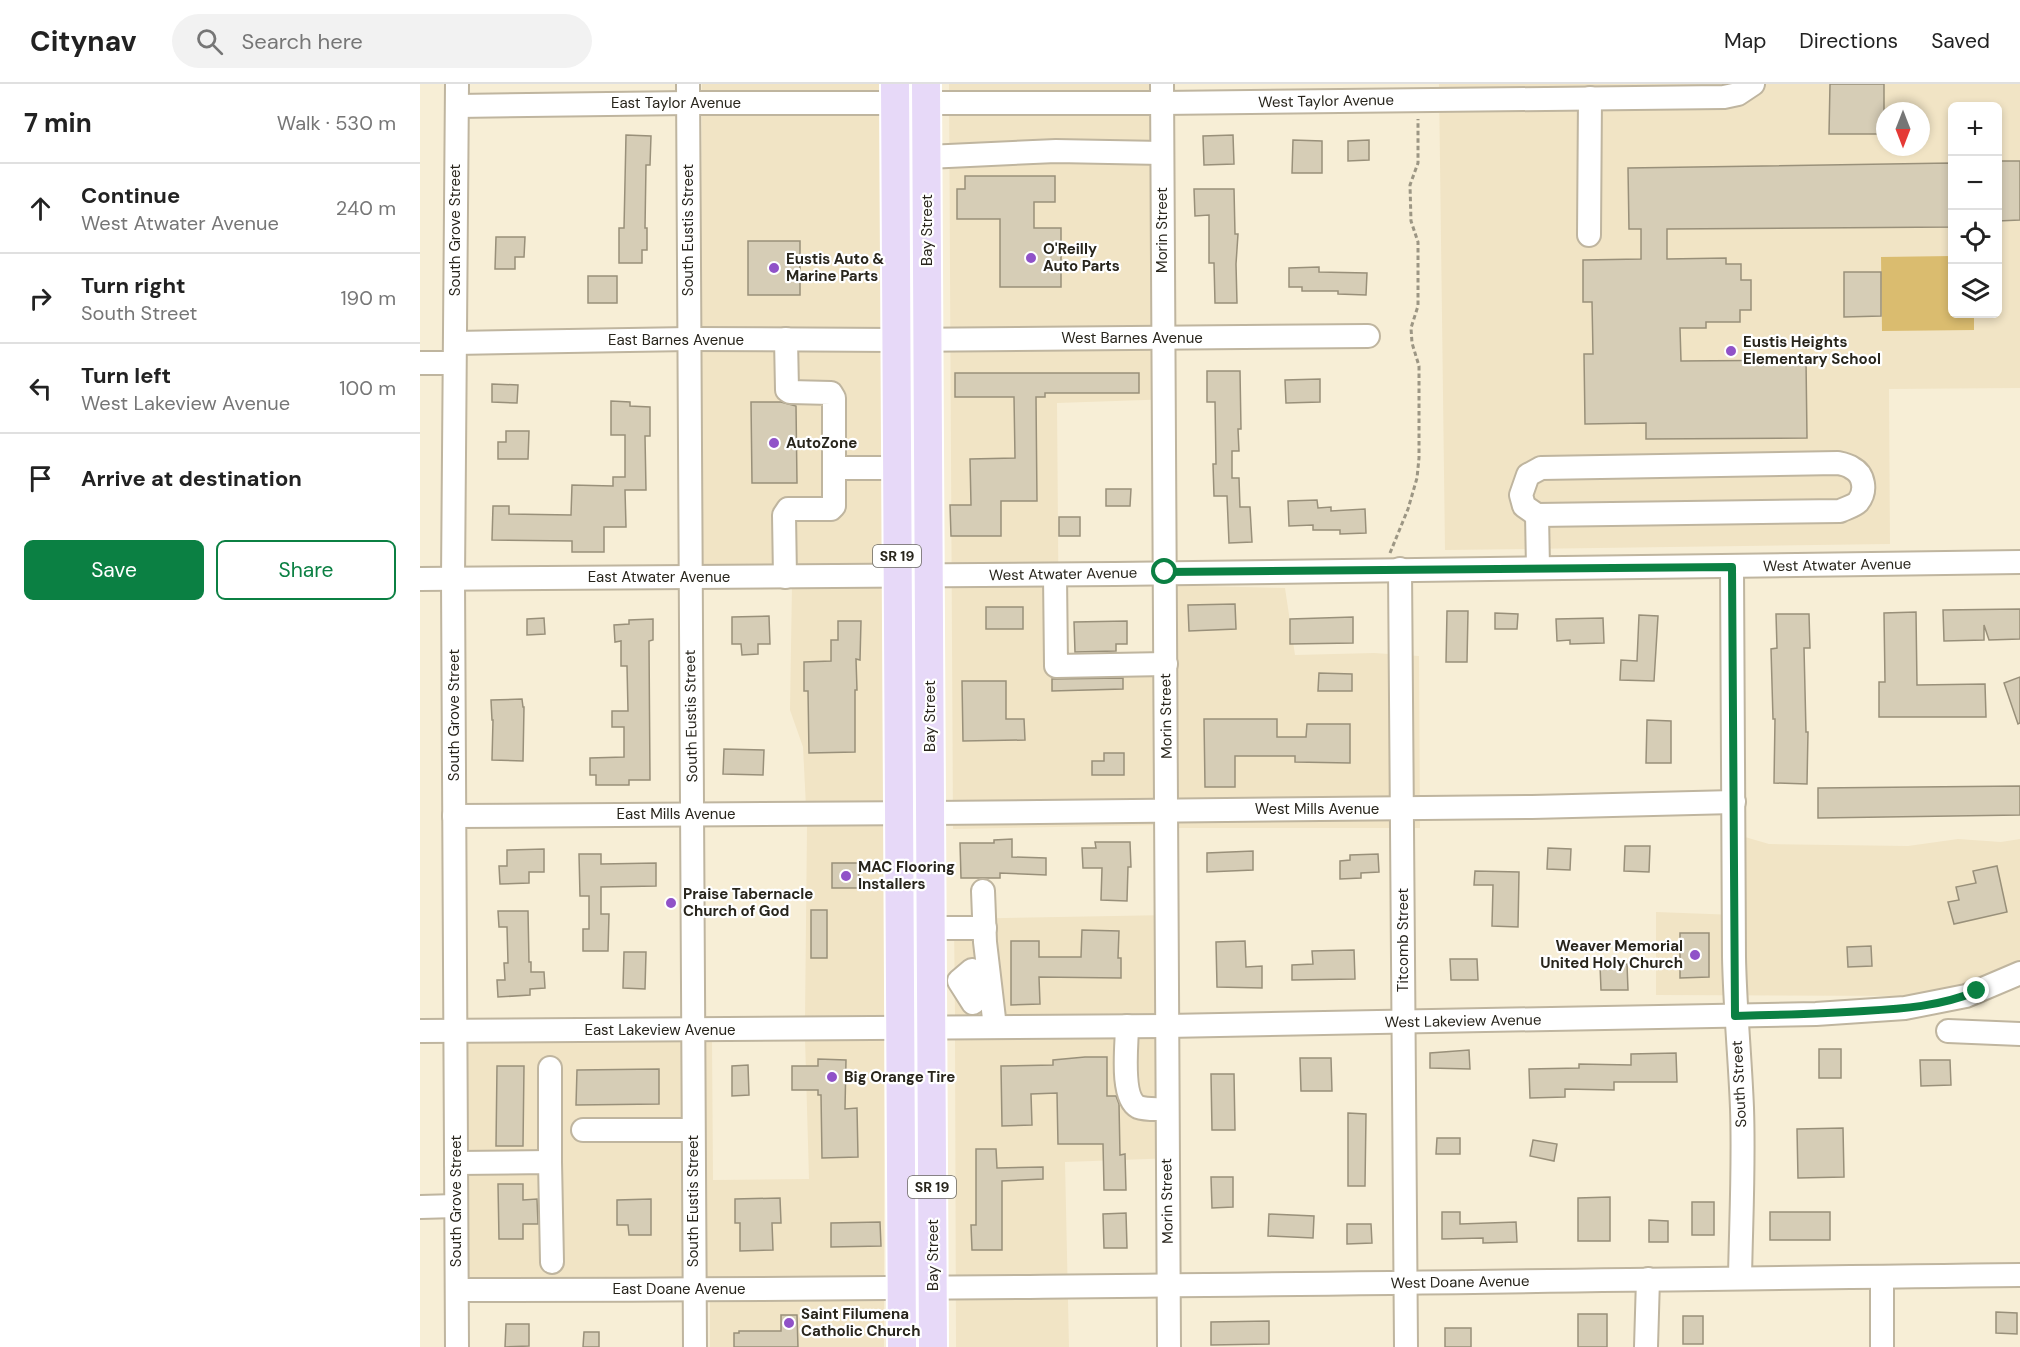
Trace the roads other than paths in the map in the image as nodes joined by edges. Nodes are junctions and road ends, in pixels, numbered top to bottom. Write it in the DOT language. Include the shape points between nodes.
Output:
graph roads {
  1 [pos="1753,84"];
  2 [pos="1659,91"];
  3 [pos="1714,91"];
  4 [pos="688,93"];
  5 [pos="895,93"];
  6 [pos="926,93"];
  7 [pos="1162,94"];
  8 [pos="457,95"];
  9 [pos="1590,98"];
  10 [pos="1162,153"];
  11 [pos="927,157"];
  12 [pos="1589,236"];
  13 [pos="1368,336"];
  14 [pos="1163,338"];
  15 [pos="689,339"];
  16 [pos="786,339"];
  17 [pos="896,340"];
  18 [pos="928,340"];
  19 [pos="455,353"];
  20 [pos="420,363"];
  21 [pos="834,468"];
  22 [pos="897,468"];
  23 [pos="1537,515"];
  24 [pos="2020,562"];
  25 [pos="1732,567"];
  26 [pos="1538,568"];
  27 [pos="1393,569"];
  28 [pos="1165,572"];
  29 [pos="1055,575"];
  30 [pos="898,576"];
  31 [pos="929,576"];
  32 [pos="689,577"];
  33 [pos="785,577"];
  34 [pos="420,579"];
  35 [pos="453,579"];
  36 [pos="1166,664"];
  37 [pos="1734,802"];
  38 [pos="1402,808"];
  39 [pos="1167,810"];
  40 [pos="692,813"];
  41 [pos="931,813"];
  42 [pos="899,814"];
  43 [pos="454,816"];
  44 [pos="983,891"];
  45 [pos="931,928"];
  46 [pos="985,928"];
  47 [pos="2020,973"];
  48 [pos="931,975"];
  49 [pos="989,1010"];
  50 [pos="1735,1016"];
  51 [pos="1403,1022"];
  52 [pos="1127,1026"];
  53 [pos="1167,1026"];
  54 [pos="900,1028"];
  55 [pos="931,1028"];
  56 [pos="694,1030"];
  57 [pos="420,1031"];
  58 [pos="455,1031"];
  59 [pos="1948,1031"];
  60 [pos="2020,1034"];
  61 [pos="550,1068"];
  62 [pos="1166,1109"];
  63 [pos="583,1130"];
  64 [pos="693,1130"];
  65 [pos="456,1162"];
  66 [pos="550,1162"];
  67 [pos="456,1206"];
  68 [pos="420,1207"];
  69 [pos="552,1262"];
  70 [pos="2020,1275"];
  71 [pos="1882,1277"];
  72 [pos="1648,1278"];
  73 [pos="1740,1278"];
  74 [pos="1168,1284"];
  75 [pos="1405,1284"];
  76 [pos="933,1287"];
  77 [pos="901,1288"];
  78 [pos="457,1290"];
  79 [pos="694,1290"];
  80 [pos="457,1347"];
  81 [pos="695,1347"];
  82 [pos="902,1347"];
  83 [pos="933,1347"];
  84 [pos="1169,1347"];
  85 [pos="1406,1347"];
  86 [pos="1646,1347"];
  87 [pos="1882,1347"];
  1 -- 3 [label="street, West Taylor Avenue" via="1738,94"];
  2 -- 3 [label="street, West Taylor Avenue"];
  2 -- 9 [label="street, West Taylor Avenue"];
  4 -- 5 [label="street, East Taylor Avenue"];
  4 -- 8 [label="street, East Taylor Avenue"];
  4 -- 15 [label="street, South Eustis Street"];
  5 -- 6 [label="street, West Taylor Avenue"];
  5 -- 17 [label="main road, Bay Street / SR 19"];
  6 -- 7 [label="street, West Taylor Avenue"];
  6 -- 11 [label="main road, Bay Street / SR 19"];
  7 -- 9 [label="street, West Taylor Avenue" via="1418,100"];
  7 -- 10 [label="street, Morin Street"];
  8 -- 19 [label="street, South Grove Street"];
  9 -- 12 [label="street"];
  10 -- 11 [label="street" via="1056,151"];
  10 -- 14 [label="street, Morin Street"];
  11 -- 18 [label="main road, Bay Street / SR 19"];
  13 -- 14 [label="street, West Barnes Avenue"];
  14 -- 18 [label="street, West Barnes Avenue"];
  14 -- 28 [label="street, Morin Street"];
  15 -- 16 [label="street, East Barnes Avenue"];
  15 -- 19 [label="street, East Barnes Avenue"];
  15 -- 32 [label="street, South Eustis Street"];
  16 -- 17 [label="street, East Barnes Avenue"];
  16 -- 21 [label="street" via="787,390 831,393 834,398"];
  17 -- 18 [label="street, West Barnes Avenue"];
  17 -- 22 [label="main road, Bay Street / SR 19"];
  18 -- 31 [label="main road, Bay Street / SR 19"];
  19 -- 20 [label="street, East Barnes Avenue"];
  19 -- 35 [label="street, South Grove Street"];
  21 -- 22 [label="street"];
  21 -- 33 [label="street" via="831,509 788,509 784,514"];
  22 -- 30 [label="main road, Bay Street / SR 19"];
  23 -- 23 [label="street" via="1840,511 1857,503 1864,483 1853,468 1838,463 1541,468 1528,475 1521,495 1524,506"];
  23 -- 26 [label="street"];
  24 -- 25 [label="street, West Atwater Avenue"];
  25 -- 26 [label="street, West Atwater Avenue"];
  25 -- 37 [label="street, South Street"];
  26 -- 27 [label="street, West Atwater Avenue"];
  27 -- 28 [label="street, West Atwater Avenue"];
  27 -- 38 [label="street, Titcomb Street"];
  28 -- 29 [label="street, West Atwater Avenue"];
  28 -- 36 [label="street, Morin Street"];
  29 -- 31 [label="street, West Atwater Avenue"];
  29 -- 36 [label="street" via="1056,666"];
  30 -- 31 [label="street, West Atwater Avenue"];
  30 -- 33 [label="street, East Atwater Avenue"];
  30 -- 42 [label="main road, Bay Street / SR 19"];
  31 -- 41 [label="main road, Bay Street / SR 19"];
  32 -- 33 [label="street, East Atwater Avenue"];
  32 -- 35 [label="street, East Atwater Avenue"];
  32 -- 40 [label="street, South Eustis Street"];
  34 -- 35 [label="street, East Atwater Avenue"];
  35 -- 43 [label="street, South Grove Street"];
  36 -- 39 [label="street, Morin Street"];
  37 -- 38 [label="street, West Mills Avenue"];
  37 -- 50 [label="street, South Street"];
  38 -- 39 [label="street, West Mills Avenue"];
  38 -- 51 [label="street, Titcomb Street"];
  39 -- 41 [label="street, West Mills Avenue"];
  39 -- 53 [label="street, Morin Street"];
  40 -- 42 [label="street, East Mills Avenue"];
  40 -- 43 [label="street, East Mills Avenue"];
  40 -- 56 [label="street, South Eustis Street"];
  41 -- 42 [label="street, West Mills Avenue"];
  41 -- 45 [label="main road, Bay Street / SR 19"];
  42 -- 54 [label="main road, Bay Street / SR 19"];
  43 -- 58 [label="street, South Grove Street"];
  44 -- 46 [label="street"];
  45 -- 46 [label="street"];
  45 -- 48 [label="main road, Bay Street / SR 19"];
  46 -- 49 [label="street"];
  47 -- 50 [label="street, West Lakeview Avenue" via="1965,996 1905,1008"];
  48 -- 49 [label="street" via="965,975 958,981 974,1003"];
  48 -- 55 [label="main road, Bay Street / SR 19"];
  49 -- 52 [label="street, West Lakeview Avenue"];
  49 -- 55 [label="street, West Lakeview Avenue"];
  50 -- 51 [label="street, West Lakeview Avenue"];
  50 -- 73 [label="street, South Street" via="1742,1107"];
  51 -- 53 [label="street, West Lakeview Avenue"];
  51 -- 75 [label="street, Titcomb Street"];
  52 -- 53 [label="street, West Lakeview Avenue"];
  52 -- 62 [label="street" via="1129,1096 1142,1108"];
  53 -- 62 [label="street, Morin Street"];
  54 -- 55 [label="street, West Lakeview Avenue"];
  54 -- 56 [label="street, East Lakeview Avenue"];
  54 -- 77 [label="main road, Bay Street / SR 19"];
  55 -- 76 [label="main road, Bay Street / SR 19"];
  56 -- 58 [label="street, East Lakeview Avenue"];
  56 -- 64 [label="street, South Eustis Street"];
  57 -- 58 [label="street, East Lakeview Avenue"];
  58 -- 65 [label="street, South Grove Street"];
  59 -- 60 [label="street"];
  61 -- 66 [label="street"];
  62 -- 74 [label="street, Morin Street"];
  63 -- 64 [label="street"];
  64 -- 79 [label="street, South Eustis Street"];
  65 -- 66 [label="street"];
  65 -- 67 [label="street, South Grove Street"];
  66 -- 69 [label="street"];
  67 -- 68 [label="street"];
  67 -- 78 [label="street, South Grove Street"];
  70 -- 71 [label="street, West Doane Avenue"];
  71 -- 73 [label="street, West Doane Avenue"];
  71 -- 87 [label="street"];
  72 -- 73 [label="street, West Doane Avenue"];
  72 -- 75 [label="street, West Doane Avenue"];
  72 -- 86 [label="street"];
  74 -- 75 [label="street, West Doane Avenue"];
  74 -- 76 [label="street, West Doane Avenue"];
  74 -- 84 [label="street, Morin Street"];
  75 -- 85 [label="street, Titcomb Street"];
  76 -- 77 [label="street, West Doane Avenue"];
  76 -- 83 [label="main road, Bay Street / SR 19"];
  77 -- 79 [label="street, East Doane Avenue"];
  77 -- 82 [label="main road, Bay Street / SR 19"];
  78 -- 79 [label="street, East Doane Avenue"];
  78 -- 80 [label="street, South Grove Street"];
  79 -- 81 [label="street, South Eustis Street"];
}
